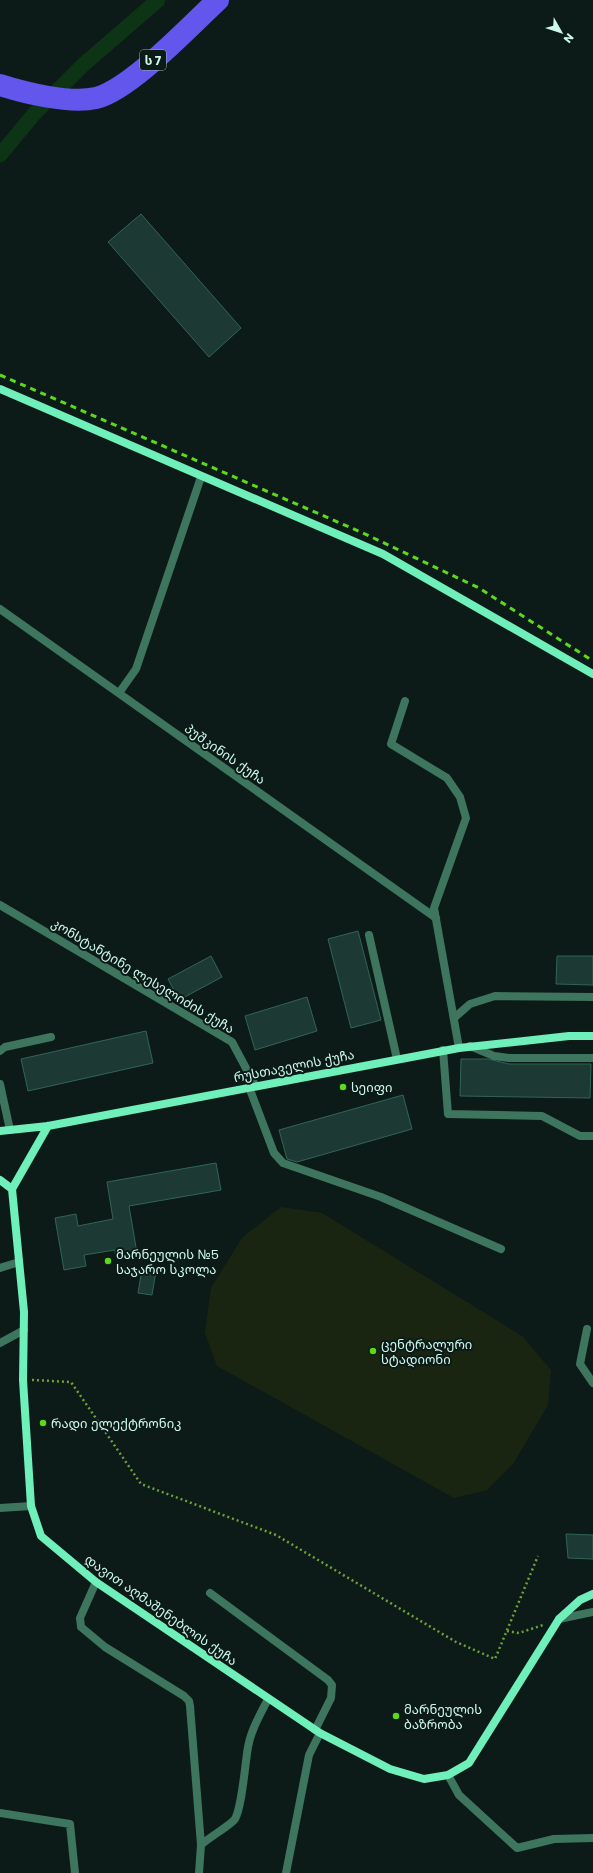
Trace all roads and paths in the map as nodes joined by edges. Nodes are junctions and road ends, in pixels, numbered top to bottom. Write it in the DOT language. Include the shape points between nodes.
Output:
graph roads {
  1 [pos="218,0"];
  2 [pos="8,88"];
  3 [pos="0,389"];
  4 [pos="201,477"];
  5 [pos="0,609"];
  6 [pos="593,674"];
  7 [pos="119,693"];
  8 [pos="405,701"];
  9 [pos="0,905"];
  10 [pos="436,918"];
  11 [pos="369,935"];
  12 [pos="593,997"];
  13 [pos="454,1018"];
  14 [pos="51,1036"];
  15 [pos="593,1036"];
  16 [pos="470,1046"];
  17 [pos="459,1048"];
  18 [pos="443,1050"];
  19 [pos="0,1051"];
  20 [pos="593,1058"];
  21 [pos="397,1059"];
  22 [pos="0,1084"];
  23 [pos="252,1086"];
  24 [pos="48,1126"];
  25 [pos="10,1130"];
  26 [pos="0,1131"];
  27 [pos="593,1136"];
  28 [pos="0,1180"];
  29 [pos="12,1190"];
  30 [pos="501,1249"];
  31 [pos="19,1262"];
  32 [pos="0,1268"];
  33 [pos="587,1329"];
  34 [pos="24,1330"];
  35 [pos="0,1343"];
  36 [pos="23,1380"];
  37 [pos="593,1383"];
  38 [pos="31,1506"];
  39 [pos="0,1508"];
  40 [pos="538,1556"];
  41 [pos="96,1582"];
  42 [pos="210,1593"];
  43 [pos="593,1594"];
  44 [pos="593,1612"];
  45 [pos="559,1619"];
  46 [pos="507,1630"];
  47 [pos="268,1699"];
  48 [pos="317,1731"];
  49 [pos="448,1775"];
  50 [pos="0,1813"];
  51 [pos="593,1838"];
  52 [pos="201,1845"];
  53 [pos="75,1873"];
  54 [pos="199,1873"];
  55 [pos="286,1873"];
  1 -- 2 [label="highway, ს 7" via="142,70 113,91 96,98 76,101"];
  3 -- 4 [label="street"];
  4 -- 6 [label="street" via="383,554"];
  4 -- 7 [label="street" via="136,669"];
  5 -- 7 [label="street, პუშკინის ქუჩა"];
  7 -- 10 [label="street, პუშკინის ქუჩა"];
  8 -- 10 [label="street" via="391,744 447,778 460,797 466,818 434,908"];
  9 -- 23 [label="street, კონსტანტინე ლესელიძის ქუჩა" via="232,1042"];
  10 -- 13 [label="street"];
  11 -- 21 [label="street"];
  12 -- 13 [label="street" via="495,996 470,1004"];
  13 -- 17 [label="street"];
  14 -- 19 [label="street" via="5,1047"];
  15 -- 16 [label="street, რუსთაველის ქუჩა" via="568,1036"];
  16 -- 17 [label="street, რუსთაველის ქუჩა"];
  16 -- 20 [label="street" via="489,1054 509,1058"];
  17 -- 18 [label="street, რუსთაველის ქუჩა"];
  18 -- 21 [label="street, რუსთაველის ქუჩა"];
  18 -- 27 [label="street" via="448,1114 542,1116 580,1136"];
  21 -- 23 [label="street, რუსთაველის ქუჩა"];
  22 -- 25 [label="street"];
  23 -- 24 [label="street, რუსთაველის ქუჩა"];
  23 -- 30 [label="street, კონსტანტინე ლესელიძის ქუჩა" via="274,1153 283,1163 381,1197"];
  24 -- 25 [label="street, რუსთაველის ქუჩა"];
  24 -- 29 [label="street"];
  25 -- 26 [label="street, რუსთაველის ქუჩა"];
  28 -- 29 [label="street"];
  29 -- 31 [label="street, დავით აღმაშენებლის ქუჩა"];
  31 -- 32 [label="street"];
  31 -- 34 [label="street, დავით აღმაშენებლის ქუჩა"];
  33 -- 37 [label="street" via="580,1364"];
  34 -- 35 [label="street"];
  34 -- 36 [label="street, დავით აღმაშენებლის ქუჩა"];
  36 -- 38 [label="street, დავით აღმაშენებლის ქუჩა"];
  36 -- 46 [label="path" via="71,1382 141,1484 276,1535 456,1642 495,1659"];
  38 -- 39 [label="street"];
  38 -- 41 [label="street, დავით აღმაშენებლის ქუჩა" via="41,1536"];
  40 -- 46 [label="path"];
  41 -- 47 [label="street, დავით აღმაშენებლის ქუჩა"];
  41 -- 52 [label="street" via="80,1618 81,1627 105,1647 189,1701"];
  42 -- 48 [label="street" via="332,1685 331,1698"];
  43 -- 45 [label="street" via="580,1600"];
  44 -- 45 [label="street"];
  45 -- 46 [label="path" via="519,1632"];
  45 -- 49 [label="street" via="469,1762"];
  47 -- 48 [label="street, დავით აღმაშენებლის ქუჩა"];
  47 -- 52 [label="street" via="252,1729 235,1820 209,1836"];
  48 -- 49 [label="street, დავით აღმაშენებლის ქუჩა" via="390,1769 424,1779"];
  48 -- 55 [label="street" via="309,1755"];
  49 -- 51 [label="street" via="460,1795 517,1848 554,1839"];
  50 -- 53 [label="street" via="70,1824"];
  52 -- 54 [label="street"];
}
